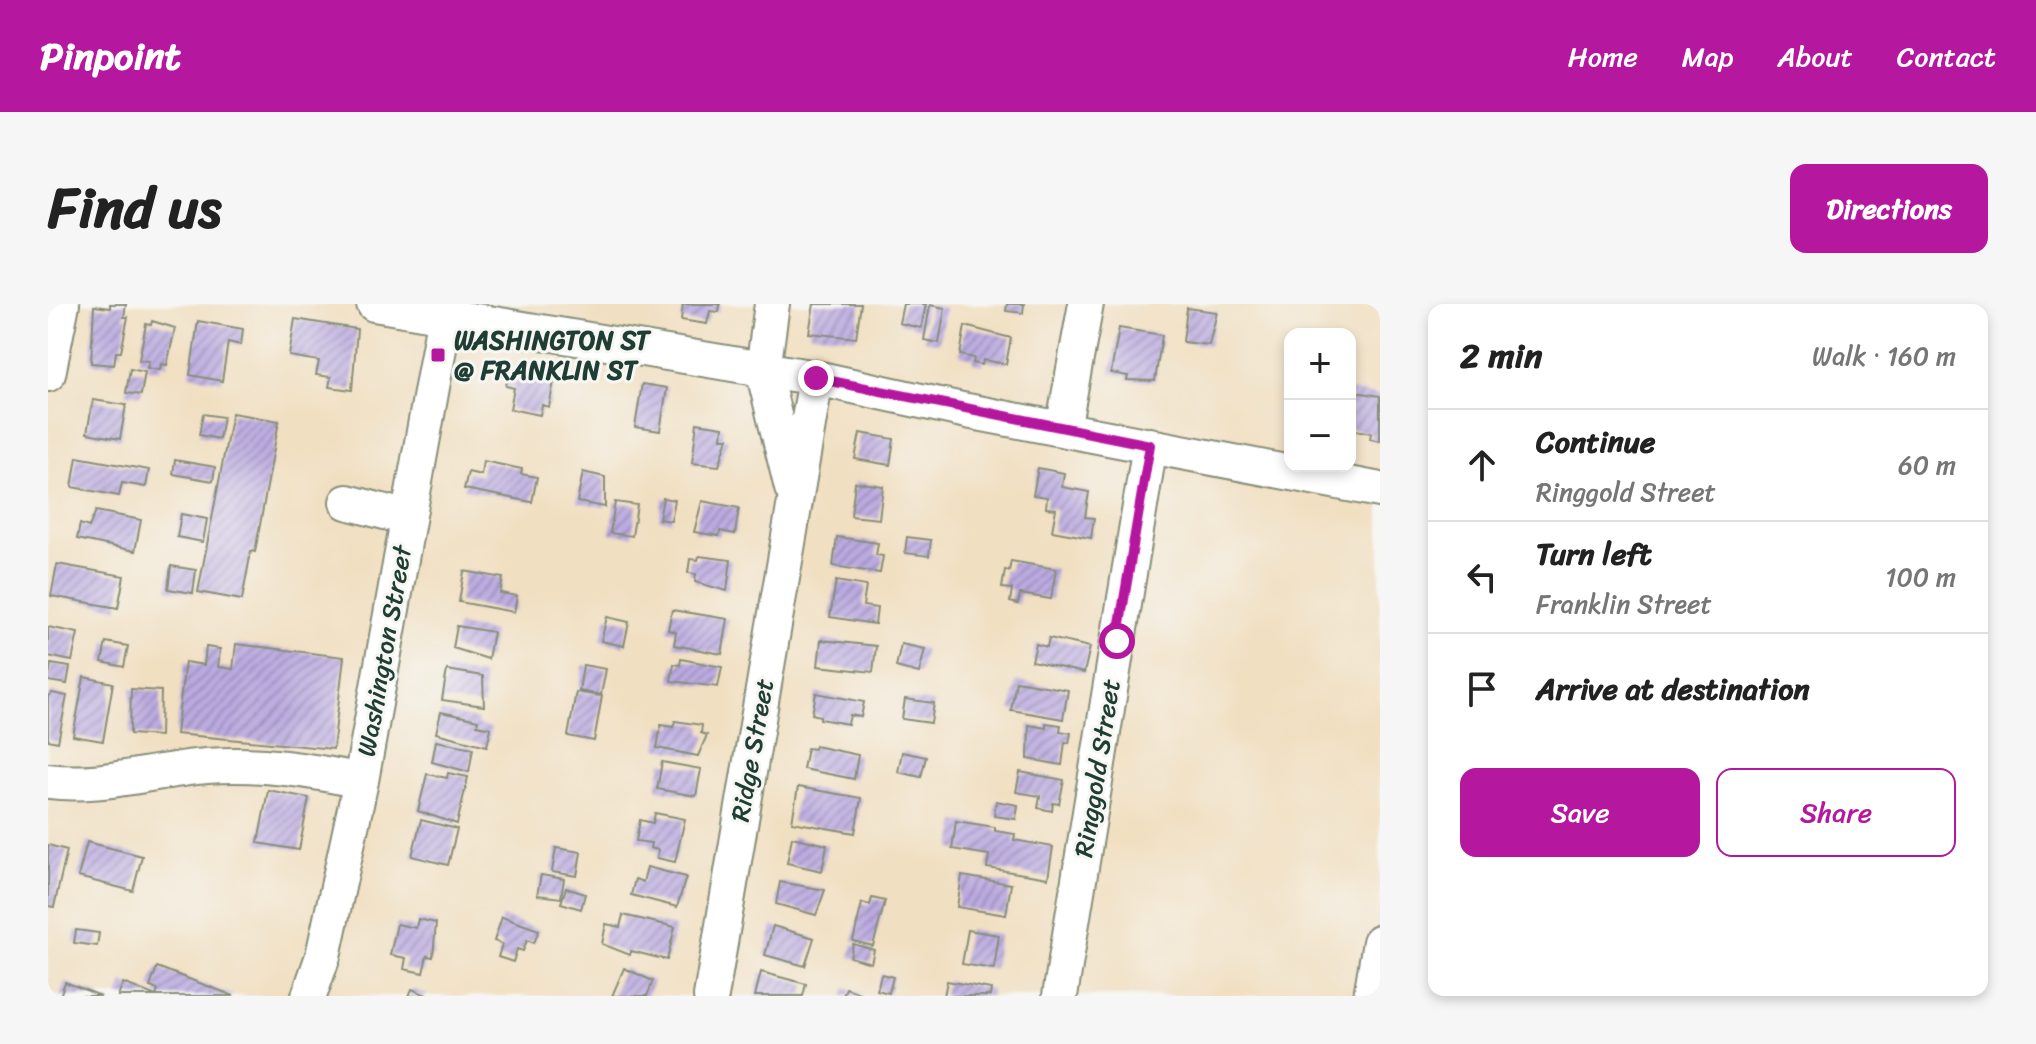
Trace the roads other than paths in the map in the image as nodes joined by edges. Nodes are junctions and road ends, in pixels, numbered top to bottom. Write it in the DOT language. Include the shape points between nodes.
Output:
graph roads {
  1 [pos="62,304"];
  2 [pos="374,304"];
  3 [pos="772,304"];
  4 [pos="1086,304"];
  5 [pos="446,310"];
  6 [pos="763,370"];
  7 [pos="48,374"];
  8 [pos="816,378"];
  9 [pos="1063,429"];
  10 [pos="1150,445"];
  11 [pos="1380,490"];
  12 [pos="347,502"];
  13 [pos="796,504"];
  14 [pos="408,518"];
  15 [pos="48,781"];
  16 [pos="361,781"];
  17 [pos="1380,942"];
  18 [pos="309,996"];
  19 [pos="711,996"];
  20 [pos="1060,996"];
  21 [pos="1371,996"];
  1 -- 7 [label="street"];
  2 -- 5 [label="street"];
  3 -- 6 [label="street"];
  4 -- 9 [label="street"];
  5 -- 6 [label="street"];
  5 -- 14 [label="street, Washington Street"];
  6 -- 8 [label="street"];
  6 -- 13 [label="street, Ridge Street"];
  8 -- 9 [label="street"];
  8 -- 13 [label="street, Ridge Street"];
  9 -- 10 [label="street"];
  10 -- 11 [label="street"];
  10 -- 20 [label="street, Ringgold Street"];
  12 -- 14 [label="street"];
  13 -- 19 [label="street, Ridge Street"];
  14 -- 16 [label="street, Washington Street"];
  15 -- 16 [label="street" via="109,783 210,766 292,767"];
  16 -- 18 [label="street, Washington Street" via="323,956"];
  17 -- 21 [label="street"];
}
